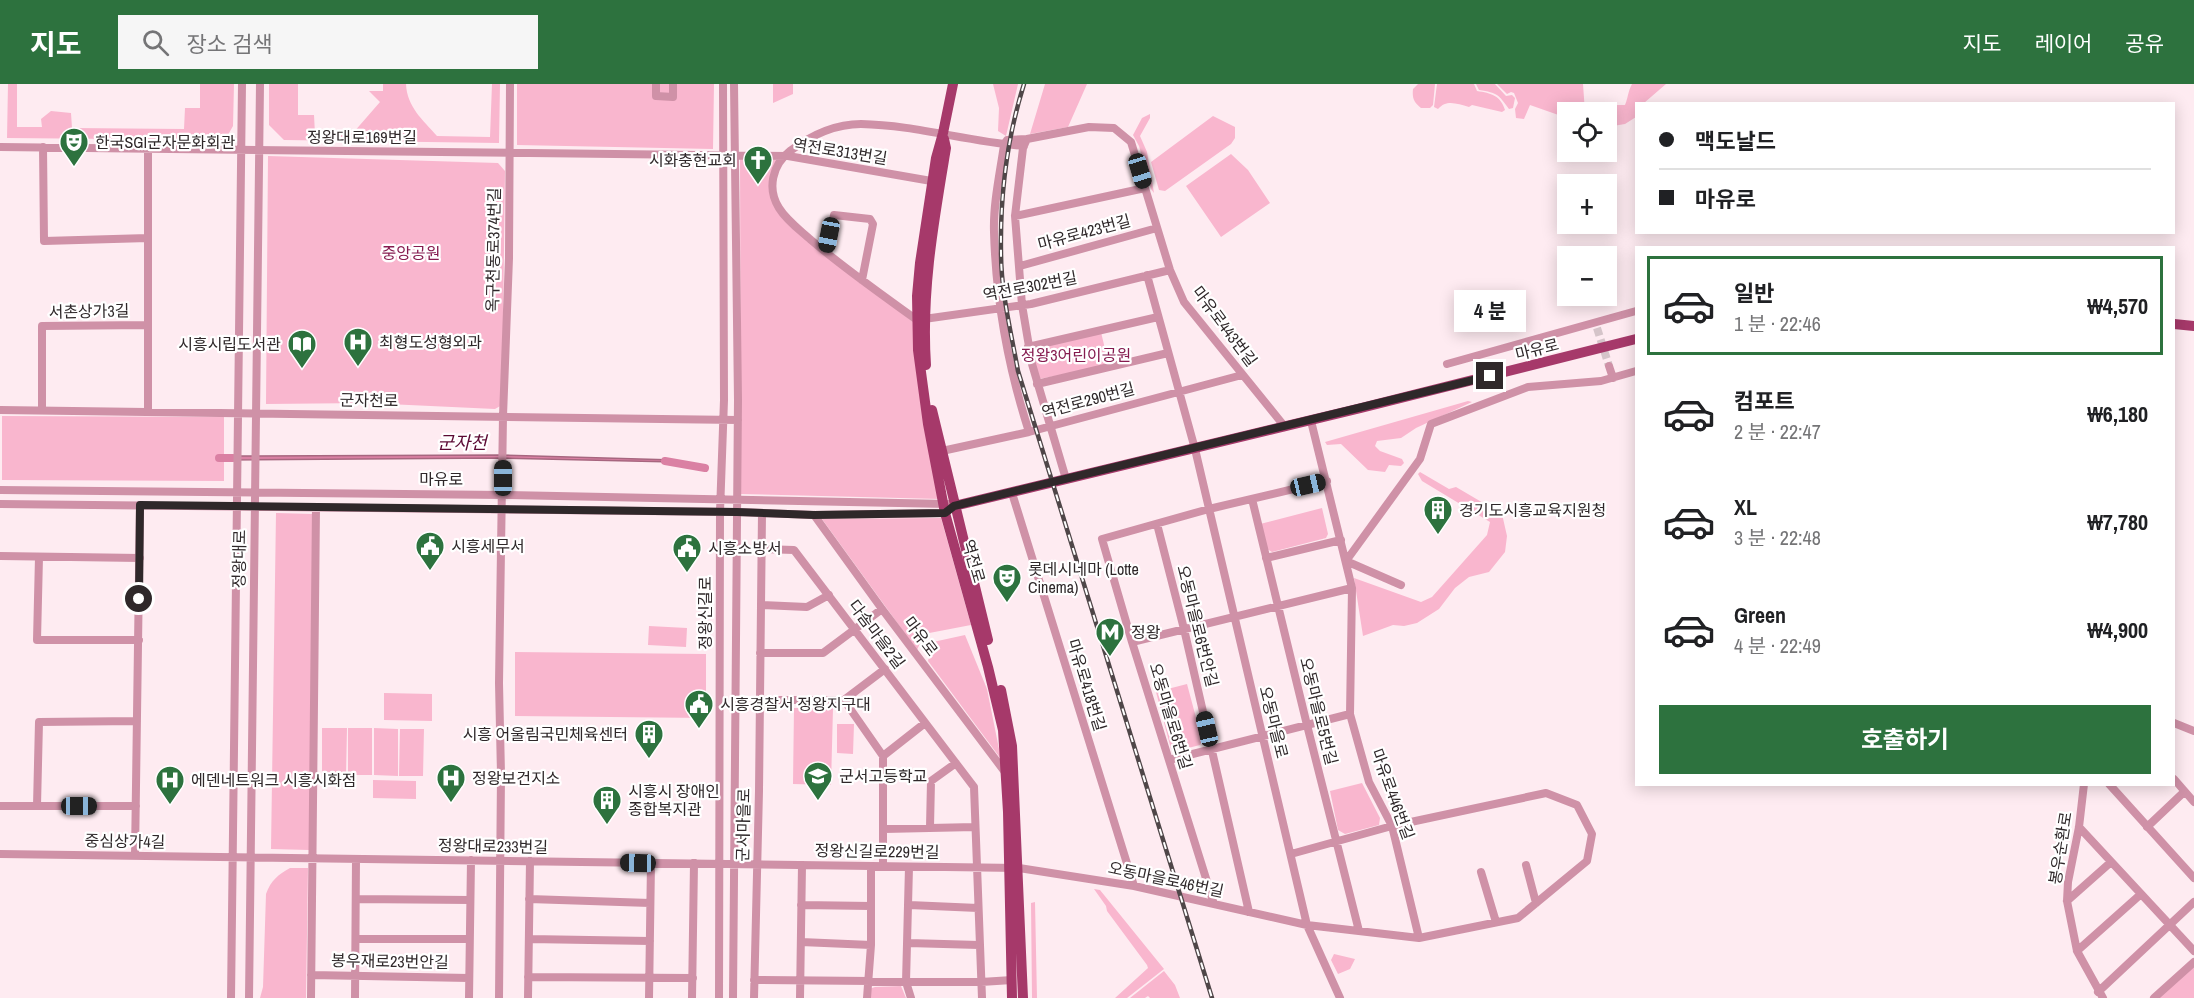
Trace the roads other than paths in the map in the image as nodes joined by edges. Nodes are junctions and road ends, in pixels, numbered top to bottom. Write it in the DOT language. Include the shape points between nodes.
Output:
graph roads {
  1 [pos="242,84"];
  2 [pos="261,84"];
  3 [pos="510,84"];
  4 [pos="656,84"];
  5 [pos="673,84"];
  6 [pos="723,84"];
  7 [pos="735,84"];
  8 [pos="953,84"];
  9 [pos="943,133"];
  10 [pos="1025,144"];
  11 [pos="1004,145"];
  12 [pos="0,147"];
  13 [pos="43,147"];
  14 [pos="148,148"];
  15 [pos="241,151"];
  16 [pos="260,151"];
  17 [pos="509,152"];
  18 [pos="724,154"];
  19 [pos="735,155"];
  20 [pos="783,157"];
  21 [pos="936,182"];
  22 [pos="1145,188"];
  23 [pos="1015,216"];
  24 [pos="1157,228"];
  25 [pos="148,238"];
  26 [pos="826,252"];
  27 [pos="1020,266"];
  28 [pos="1170,270"];
  29 [pos="1147,275"];
  30 [pos="862,280"];
  31 [pos="1022,305"];
  32 [pos="1000,308"];
  33 [pos="1635,311"];
  34 [pos="1158,317"];
  35 [pos="921,320"];
  36 [pos="2175,324"];
  37 [pos="148,325"];
  38 [pos="2194,327"];
  39 [pos="1635,339"];
  40 [pos="1028,347"];
  41 [pos="1168,353"];
  42 [pos="1447,364"];
  43 [pos="1609,366"];
  44 [pos="1635,371"];
  45 [pos="1242,375"];
  46 [pos="1613,378"];
  47 [pos="1037,384"];
  48 [pos="1179,392"];
  49 [pos="0,410"];
  50 [pos="42,410"];
  51 [pos="148,412"];
  52 [pos="238,413"];
  53 [pos="256,413"];
  54 [pos="503,416"];
  55 [pos="723,420"];
  56 [pos="738,420"];
  57 [pos="1311,421"];
  58 [pos="1050,425"];
  59 [pos="1285,427"];
  60 [pos="1029,432"];
  61 [pos="1194,448"];
  62 [pos="942,451"];
  63 [pos="1066,479"];
  64 [pos="1327,481"];
  65 [pos="0,490"];
  66 [pos="237,492"];
  67 [pos="255,493"];
  68 [pos="1012,493"];
  69 [pos="504,495"];
  70 [pos="722,498"];
  71 [pos="737,498"];
  72 [pos="1252,498"];
  73 [pos="0,504"];
  74 [pos="140,505"];
  75 [pos="236,506"];
  76 [pos="255,507"];
  77 [pos="316,507"];
  78 [pos="948,507"];
  79 [pos="1209,509"];
  80 [pos="503,510"];
  81 [pos="720,512"];
  82 [pos="737,512"];
  83 [pos="762,513"];
  84 [pos="814,515"];
  85 [pos="1158,524"];
  86 [pos="1341,540"];
  87 [pos="762,549"];
  88 [pos="0,556"];
  89 [pos="39,557"];
  90 [pos="140,558"];
  91 [pos="1266,558"];
  92 [pos="1346,561"];
  93 [pos="1401,585"];
  94 [pos="1352,588"];
  95 [pos="829,595"];
  96 [pos="761,605"];
  97 [pos="1278,606"];
  98 [pos="882,609"];
  99 [pos="1234,617"];
  100 [pos="1184,629"];
  101 [pos="855,630"];
  102 [pos="139,640"];
  103 [pos="1132,642"];
  104 [pos="760,653"];
  105 [pos="885,669"];
  106 [pos="760,700"];
  107 [pos="844,700"];
  108 [pos="1350,714"];
  109 [pos="137,721"];
  110 [pos="925,723"];
  111 [pos="2175,723"];
  112 [pos="1307,725"];
  113 [pos="2194,730"];
  114 [pos="1262,736"];
  115 [pos="1212,749"];
  116 [pos="883,756"];
  117 [pos="1169,760"];
  118 [pos="956,763"];
  119 [pos="1006,773"];
  120 [pos="2175,780"];
  121 [pos="2084,786"];
  122 [pos="2111,786"];
  123 [pos="2184,792"];
  124 [pos="2194,802"];
  125 [pos="0,806"];
  126 [pos="37,806"];
  127 [pos="136,806"];
  128 [pos="1392,826"];
  129 [pos="2147,826"];
  130 [pos="930,827"];
  131 [pos="975,827"];
  132 [pos="2079,827"];
  133 [pos="884,829"];
  134 [pos="1337,843"];
  135 [pos="1291,854"];
  136 [pos="0,855"];
  137 [pos="135,856"];
  138 [pos="232,857"];
  139 [pos="250,857"];
  140 [pos="312,858"];
  141 [pos="356,859"];
  142 [pos="471,860"];
  143 [pos="499,861"];
  144 [pos="530,861"];
  145 [pos="2111,862"];
  146 [pos="651,863"];
  147 [pos="694,863"];
  148 [pos="720,864"];
  149 [pos="734,864"];
  150 [pos="757,864"];
  151 [pos="802,865"];
  152 [pos="1526,865"];
  153 [pos="871,866"];
  154 [pos="883,866"];
  155 [pos="909,867"];
  156 [pos="977,868"];
  157 [pos="1014,868"];
  158 [pos="1481,872"];
  159 [pos="2194,878"];
  160 [pos="1134,886"];
  161 [pos="2141,894"];
  162 [pos="356,899"];
  163 [pos="529,899"];
  164 [pos="470,900"];
  165 [pos="2067,901"];
  166 [pos="2194,902"];
  167 [pos="651,903"];
  168 [pos="1536,903"];
  169 [pos="1214,904"];
  170 [pos="801,905"];
  171 [pos="909,905"];
  172 [pos="872,906"];
  173 [pos="978,908"];
  174 [pos="1249,912"];
  175 [pos="1496,922"];
  176 [pos="1307,925"];
  177 [pos="2170,925"];
  178 [pos="1359,931"];
  179 [pos="1419,938"];
  180 [pos="356,939"];
  181 [pos="469,939"];
  182 [pos="529,939"];
  183 [pos="650,941"];
  184 [pos="801,942"];
  185 [pos="908,943"];
  186 [pos="871,945"];
  187 [pos="979,945"];
  188 [pos="2077,951"];
  189 [pos="2194,951"];
  190 [pos="2194,962"];
  191 [pos="311,975"];
  192 [pos="355,976"];
  193 [pos="528,977"];
  194 [pos="469,978"];
  195 [pos="650,978"];
  196 [pos="693,978"];
  197 [pos="801,979"];
  198 [pos="754,980"];
  199 [pos="1012,980"];
  200 [pos="868,981"];
  201 [pos="906,981"];
  202 [pos="981,982"];
  203 [pos="2101,995"];
  204 [pos="231,998"];
  205 [pos="249,998"];
  206 [pos="311,998"];
  207 [pos="355,998"];
  208 [pos="469,998"];
  209 [pos="499,998"];
  210 [pos="528,998"];
  211 [pos="649,998"];
  212 [pos="692,998"];
  213 [pos="719,998"];
  214 [pos="733,998"];
  215 [pos="754,998"];
  216 [pos="800,998"];
  217 [pos="867,998"];
  218 [pos="911,998"];
  219 [pos="982,998"];
  220 [pos="1012,998"];
  221 [pos="1023,998"];
  222 [pos="1340,998"];
  223 [pos="2154,998"];
  1 -- 15 [label="street, 정왕대로"];
  2 -- 16 [label="street, 정왕대로"];
  3 -- 17 [label="street, 옥구천동로374번길"];
  4 -- 5 [label="street" via="656,96 673,97"];
  6 -- 18 [label="street, 정왕신길로"];
  7 -- 19 [label="street, 정왕신길로"];
  8 -- 9 [label="main road, 역전로"];
  9 -- 11 [label="street"];
  9 -- 20 [label="street" via="861,124 807,138"];
  9 -- 21 [label="main road, 역전로" via="946,148"];
  10 -- 11 [label="street, 마유로443번길" via="1007,140"];
  10 -- 22 [label="street, 마유로443번길" via="1089,127 1114,128 1131,142"];
  10 -- 23 [label="street, 마유로423번길"];
  11 -- 32 [label="street" via="994,230"];
  12 -- 13 [label="street, 정왕대로169번길"];
  13 -- 14 [label="street, 정왕대로169번길"];
  13 -- 25 [label="street" via="44,241"];
  14 -- 15 [label="street, 정왕대로169번길"];
  14 -- 25 [label="street, 서촌상가3길"];
  15 -- 16 [label="street, 정왕대로169번길"];
  15 -- 52 [label="street, 정왕대로"];
  16 -- 17 [label="street, 정왕대로169번길"];
  16 -- 53 [label="street, 정왕대로"];
  17 -- 18 [label="street, 정왕대로169번길"];
  17 -- 54 [label="street, 옥구천동로374번길"];
  18 -- 19 [label="street, 역전로313번길"];
  18 -- 55 [label="street, 정왕신길로"];
  19 -- 20 [label="street, 역전로313번길"];
  19 -- 56 [label="street, 정왕신길로"];
  20 -- 21 [label="street, 역전로313번길"];
  20 -- 26 [label="street" via="773,173 777,206"];
  21 -- 35 [label="main road, 역전로"];
  22 -- 23 [label="street, 마유로423번길"];
  22 -- 24 [label="street, 마유로443번길"];
  23 -- 27 [label="street, 마유로423번길"];
  24 -- 27 [label="street, 마유로423번길"];
  24 -- 28 [label="street, 마유로443번길"];
  25 -- 37 [label="street, 서촌상가3길"];
  26 -- 30 [label="street"];
  26 -- 30 [label="street" via="834,215 870,219 873,224"];
  27 -- 31 [label="street, 마유로423번길"];
  28 -- 29 [label="street, 역전로302번길"];
  28 -- 45 [label="street, 마유로443번길" via="1184,302"];
  29 -- 31 [label="street, 역전로302번길"];
  29 -- 34 [label="street"];
  30 -- 35 [label="street"];
  31 -- 32 [label="street, 역전로302번길"];
  31 -- 40 [label="street, 마유로423번길"];
  32 -- 35 [label="street, 역전로302번길"];
  32 -- 60 [label="street" via="1016,391"];
  33 -- 42 [label="street" via="1596,326"];
  34 -- 40 [label="street"];
  34 -- 41 [label="street"];
  35 -- 62 [label="main road, 역전로" via="928,390"];
  35 -- 78 [label="main road, 역전로" via="920,373"];
  36 -- 38 [label="main road"];
  37 -- 50 [label="street, 서촌상가3길" via="42,326"];
  37 -- 51 [label="street, 서촌상가3길"];
  39 -- 57 [label="main road, 마유로"];
  40 -- 47 [label="street, 마유로423번길"];
  41 -- 47 [label="street"];
  41 -- 48 [label="street"];
  43 -- 46 [label="street"];
  44 -- 46 [label="street"];
  45 -- 48 [label="street, 역전로290번길"];
  45 -- 59 [label="street, 마유로443번길"];
  46 -- 92 [label="street" via="1528,387 1431,424 1420,459"];
  47 -- 58 [label="street, 마유로423번길"];
  48 -- 58 [label="street, 역전로290번길"];
  48 -- 61 [label="street, 오동마을로"];
  49 -- 50 [label="street, 군자천로"];
  50 -- 51 [label="street, 군자천로"];
  51 -- 52 [label="street, 군자천로"];
  52 -- 53 [label="street, 군자천로"];
  52 -- 66 [label="street, 정왕대로"];
  53 -- 54 [label="street, 군자천로"];
  53 -- 67 [label="street, 정왕대로"];
  54 -- 55 [label="street, 군자천로"];
  54 -- 69 [label="street, 옥구천동로374번길"];
  55 -- 56 [label="street, 군자천로"];
  55 -- 70 [label="street, 정왕신길로"];
  56 -- 71 [label="street, 정왕신길로"];
  57 -- 59 [label="main road, 마유로"];
  57 -- 64 [label="street, 마유로446번길"];
  58 -- 60 [label="street, 역전로290번길"];
  58 -- 63 [label="street, 마유로423번길"];
  59 -- 61 [label="main road, 마유로"];
  60 -- 62 [label="street, 역전로290번길"];
  61 -- 63 [label="main road, 마유로"];
  61 -- 79 [label="street, 오동마을로"];
  62 -- 78 [label="main road, 역전로"];
  63 -- 68 [label="main road, 마유로"];
  64 -- 72 [label="street"];
  64 -- 86 [label="street, 마유로446번길"];
  65 -- 66 [label="street, 마유로"];
  66 -- 67 [label="street, 마유로"];
  66 -- 75 [label="street, 정왕대로"];
  67 -- 69 [label="street, 마유로"];
  67 -- 76 [label="street, 정왕대로"];
  68 -- 78 [label="main road, 마유로"];
  68 -- 160 [label="street, 마유로418번길"];
  69 -- 70 [label="street, 마유로"];
  69 -- 80 [label="street, 옥구천동로374번길"];
  70 -- 71 [label="street, 마유로"];
  70 -- 81 [label="street, 정왕신길로"];
  71 -- 78 [label="street, 마유로"];
  71 -- 82 [label="street, 정왕신길로"];
  72 -- 79 [label="street"];
  72 -- 91 [label="street, 오동마을로5번길"];
  73 -- 74 [label="street, 마유로"];
  74 -- 75 [label="street, 마유로"];
  74 -- 90 [label="street"];
  75 -- 76 [label="street, 마유로"];
  75 -- 138 [label="street, 정왕대로"];
  76 -- 77 [label="street, 마유로"];
  76 -- 139 [label="street, 정왕대로"];
  77 -- 80 [label="street, 마유로"];
  77 -- 140 [label="street"];
  78 -- 84 [label="street, 마유로"];
  78 -- 119 [label="main road, 역전로" via="1003,730"];
  78 -- 157 [label="main road, 역전로" via="1010,729"];
  79 -- 85 [label="street, 오동마을로6번길"];
  79 -- 99 [label="street, 오동마을로"];
  80 -- 81 [label="street, 마유로"];
  80 -- 143 [label="street, 옥구천동로374번길"];
  81 -- 82 [label="street, 마유로"];
  81 -- 148 [label="street, 정왕신길로"];
  82 -- 83 [label="street, 마유로"];
  82 -- 149 [label="street, 정왕신길로"];
  83 -- 84 [label="street, 마유로"];
  83 -- 87 [label="street, 군서마을로"];
  84 -- 98 [label="street, 마유로"];
  85 -- 100 [label="street, 오동마을로6번안길"];
  85 -- 103 [label="street, 오동마을로6번길" via="1102,539"];
  86 -- 91 [label="street"];
  86 -- 92 [label="street, 마유로446번길"];
  87 -- 95 [label="street, 다솜마을2길" via="794,550"];
  87 -- 96 [label="street, 군서마을로"];
  88 -- 89 [label="street"];
  89 -- 90 [label="street"];
  89 -- 102 [label="street" via="37,640"];
  90 -- 102 [label="street"];
  91 -- 97 [label="street, 오동마을로5번길"];
  92 -- 93 [label="street"];
  92 -- 94 [label="street, 마유로446번길"];
  94 -- 97 [label="street"];
  94 -- 108 [label="street, 마유로446번길"];
  95 -- 96 [label="street" via="807,607"];
  95 -- 101 [label="street, 다솜마을2길"];
  96 -- 104 [label="street, 군서마을로"];
  97 -- 99 [label="street"];
  97 -- 112 [label="street, 오동마을로5번길"];
  98 -- 101 [label="street"];
  98 -- 119 [label="street, 마유로"];
  99 -- 100 [label="street"];
  99 -- 114 [label="street, 오동마을로"];
  100 -- 103 [label="street"];
  100 -- 115 [label="street, 오동마을로6번안길"];
  101 -- 104 [label="street" via="823,653"];
  101 -- 105 [label="street, 다솜마을2길"];
  102 -- 109 [label="street"];
  103 -- 117 [label="street, 오동마을로6번길"];
  104 -- 106 [label="street, 군서마을로"];
  105 -- 107 [label="street"];
  105 -- 110 [label="street, 다솜마을2길"];
  106 -- 107 [label="street"];
  106 -- 150 [label="street, 군서마을로"];
  107 -- 116 [label="street"];
  108 -- 112 [label="street"];
  108 -- 128 [label="street, 마유로446번길" via="1369,782"];
  109 -- 126 [label="street" via="39,722"];
  109 -- 127 [label="street"];
  110 -- 116 [label="street"];
  110 -- 118 [label="street, 다솜마을2길"];
  111 -- 113 [label="street"];
  112 -- 114 [label="street"];
  112 -- 134 [label="street, 오동마을로5번길"];
  114 -- 115 [label="street"];
  114 -- 135 [label="street, 오동마을로"];
  115 -- 117 [label="street"];
  115 -- 174 [label="street, 오동마을로6번안길"];
  116 -- 133 [label="street"];
  117 -- 169 [label="street, 오동마을로6번길"];
  118 -- 130 [label="street" via="931,781"];
  118 -- 131 [label="street, 다솜마을2길" via="974,787"];
  119 -- 157 [label="main road, 역전로"];
  120 -- 123 [label="street"];
  121 -- 132 [label="street, 봉우순환로"];
  122 -- 129 [label="street"];
  123 -- 124 [label="street"];
  123 -- 129 [label="street"];
  125 -- 126 [label="street"];
  126 -- 127 [label="street"];
  127 -- 137 [label="street"];
  128 -- 134 [label="street, 오동마을로46번길"];
  128 -- 168 [label="street, 오동마을로46번길" via="1546,793 1577,805 1592,834 1587,861"];
  128 -- 179 [label="street, 마유로446번길"];
  129 -- 159 [label="street"];
  130 -- 131 [label="street"];
  130 -- 133 [label="street"];
  131 -- 156 [label="street, 다솜마을2길"];
  132 -- 145 [label="street"];
  132 -- 165 [label="street, 봉우순환로"];
  133 -- 154 [label="street"];
  134 -- 135 [label="street, 오동마을로46번길"];
  134 -- 178 [label="street, 오동마을로5번길"];
  135 -- 176 [label="street, 오동마을로"];
  136 -- 137 [label="street, 중심상가4길"];
  137 -- 138 [label="street, 중심상가4길"];
  138 -- 139 [label="street, 중심상가4길"];
  138 -- 204 [label="street, 정왕대로"];
  139 -- 140 [label="street, 정왕대로233번길"];
  139 -- 205 [label="street, 정왕대로"];
  140 -- 141 [label="street, 정왕대로233번길"];
  140 -- 191 [label="street"];
  141 -- 142 [label="street, 정왕대로233번길"];
  141 -- 162 [label="street"];
  142 -- 143 [label="street, 정왕대로233번길"];
  142 -- 164 [label="street, 봉우재로23번안길"];
  143 -- 144 [label="street, 정왕대로233번길"];
  143 -- 209 [label="street, 옥구천동로374번길"];
  144 -- 146 [label="street, 정왕대로233번길"];
  144 -- 163 [label="street"];
  145 -- 161 [label="street"];
  145 -- 165 [label="street"];
  146 -- 147 [label="street, 정왕대로233번길"];
  146 -- 167 [label="street"];
  147 -- 148 [label="street, 정왕대로233번길"];
  147 -- 196 [label="street"];
  148 -- 149 [label="street, 정왕대로233번길"];
  148 -- 213 [label="street, 정왕신길로"];
  149 -- 150 [label="street, 정왕신길로229번길"];
  149 -- 214 [label="street, 정왕신길로"];
  150 -- 151 [label="street, 정왕신길로229번길"];
  150 -- 198 [label="street, 군서마을로"];
  151 -- 153 [label="street, 정왕신길로229번길"];
  151 -- 170 [label="street"];
  152 -- 168 [label="street"];
  153 -- 154 [label="street, 정왕신길로229번길"];
  153 -- 172 [label="street"];
  154 -- 155 [label="street, 정왕신길로229번길"];
  155 -- 156 [label="street, 정왕신길로229번길"];
  155 -- 171 [label="street"];
  156 -- 157 [label="street, 정왕신길로229번길"];
  156 -- 173 [label="street, 다솜마을2길"];
  157 -- 160 [label="street, 오동마을로46번길"];
  157 -- 199 [label="main road, 역전로"];
  157 -- 221 [label="main road, 역전로"];
  158 -- 175 [label="street"];
  160 -- 169 [label="street, 오동마을로46번길"];
  161 -- 177 [label="street"];
  161 -- 188 [label="street"];
  162 -- 164 [label="street"];
  162 -- 180 [label="street"];
  163 -- 167 [label="street"];
  163 -- 182 [label="street"];
  164 -- 181 [label="street, 봉우재로23번안길"];
  165 -- 188 [label="street, 봉우순환로"];
  166 -- 177 [label="street"];
  167 -- 183 [label="street"];
  168 -- 175 [label="street, 오동마을로46번길" via="1518,918"];
  169 -- 174 [label="street, 오동마을로46번길"];
  170 -- 172 [label="street"];
  170 -- 184 [label="street"];
  171 -- 173 [label="street"];
  171 -- 185 [label="street"];
  172 -- 186 [label="street"];
  173 -- 187 [label="street, 다솜마을2길"];
  174 -- 176 [label="street, 오동마을로46번길"];
  175 -- 179 [label="street, 오동마을로46번길"];
  176 -- 178 [label="street, 오동마을로46번길"];
  176 -- 222 [label="street, 오동마을로"];
  177 -- 189 [label="street"];
  177 -- 203 [label="street"];
  178 -- 179 [label="street, 오동마을로46번길"];
  180 -- 181 [label="street, 봉우재로23번안길"];
  180 -- 192 [label="street"];
  181 -- 194 [label="street, 봉우재로23번안길"];
  182 -- 183 [label="street"];
  182 -- 193 [label="street"];
  183 -- 195 [label="street"];
  184 -- 186 [label="street"];
  184 -- 197 [label="street"];
  185 -- 187 [label="street"];
  185 -- 201 [label="street"];
  186 -- 200 [label="street"];
  187 -- 202 [label="street, 다솜마을2길"];
  188 -- 203 [label="street, 봉우순환로"];
  190 -- 223 [label="street"];
  191 -- 192 [label="street, 봉우재로23번안길"];
  191 -- 206 [label="street"];
  192 -- 194 [label="street, 봉우재로23번안길"];
  192 -- 207 [label="street"];
  193 -- 195 [label="street"];
  193 -- 210 [label="street"];
  194 -- 208 [label="street, 봉우재로23번안길"];
  195 -- 196 [label="street"];
  195 -- 211 [label="street"];
  196 -- 212 [label="street"];
  197 -- 198 [label="street"];
  197 -- 200 [label="street"];
  197 -- 216 [label="street"];
  198 -- 215 [label="street, 군서마을로"];
  199 -- 202 [label="street"];
  199 -- 220 [label="main road, 역전로"];
  200 -- 201 [label="street"];
  200 -- 217 [label="street"];
  201 -- 202 [label="street"];
  201 -- 218 [label="street"];
  202 -- 219 [label="street, 다솜마을2길"];
}
